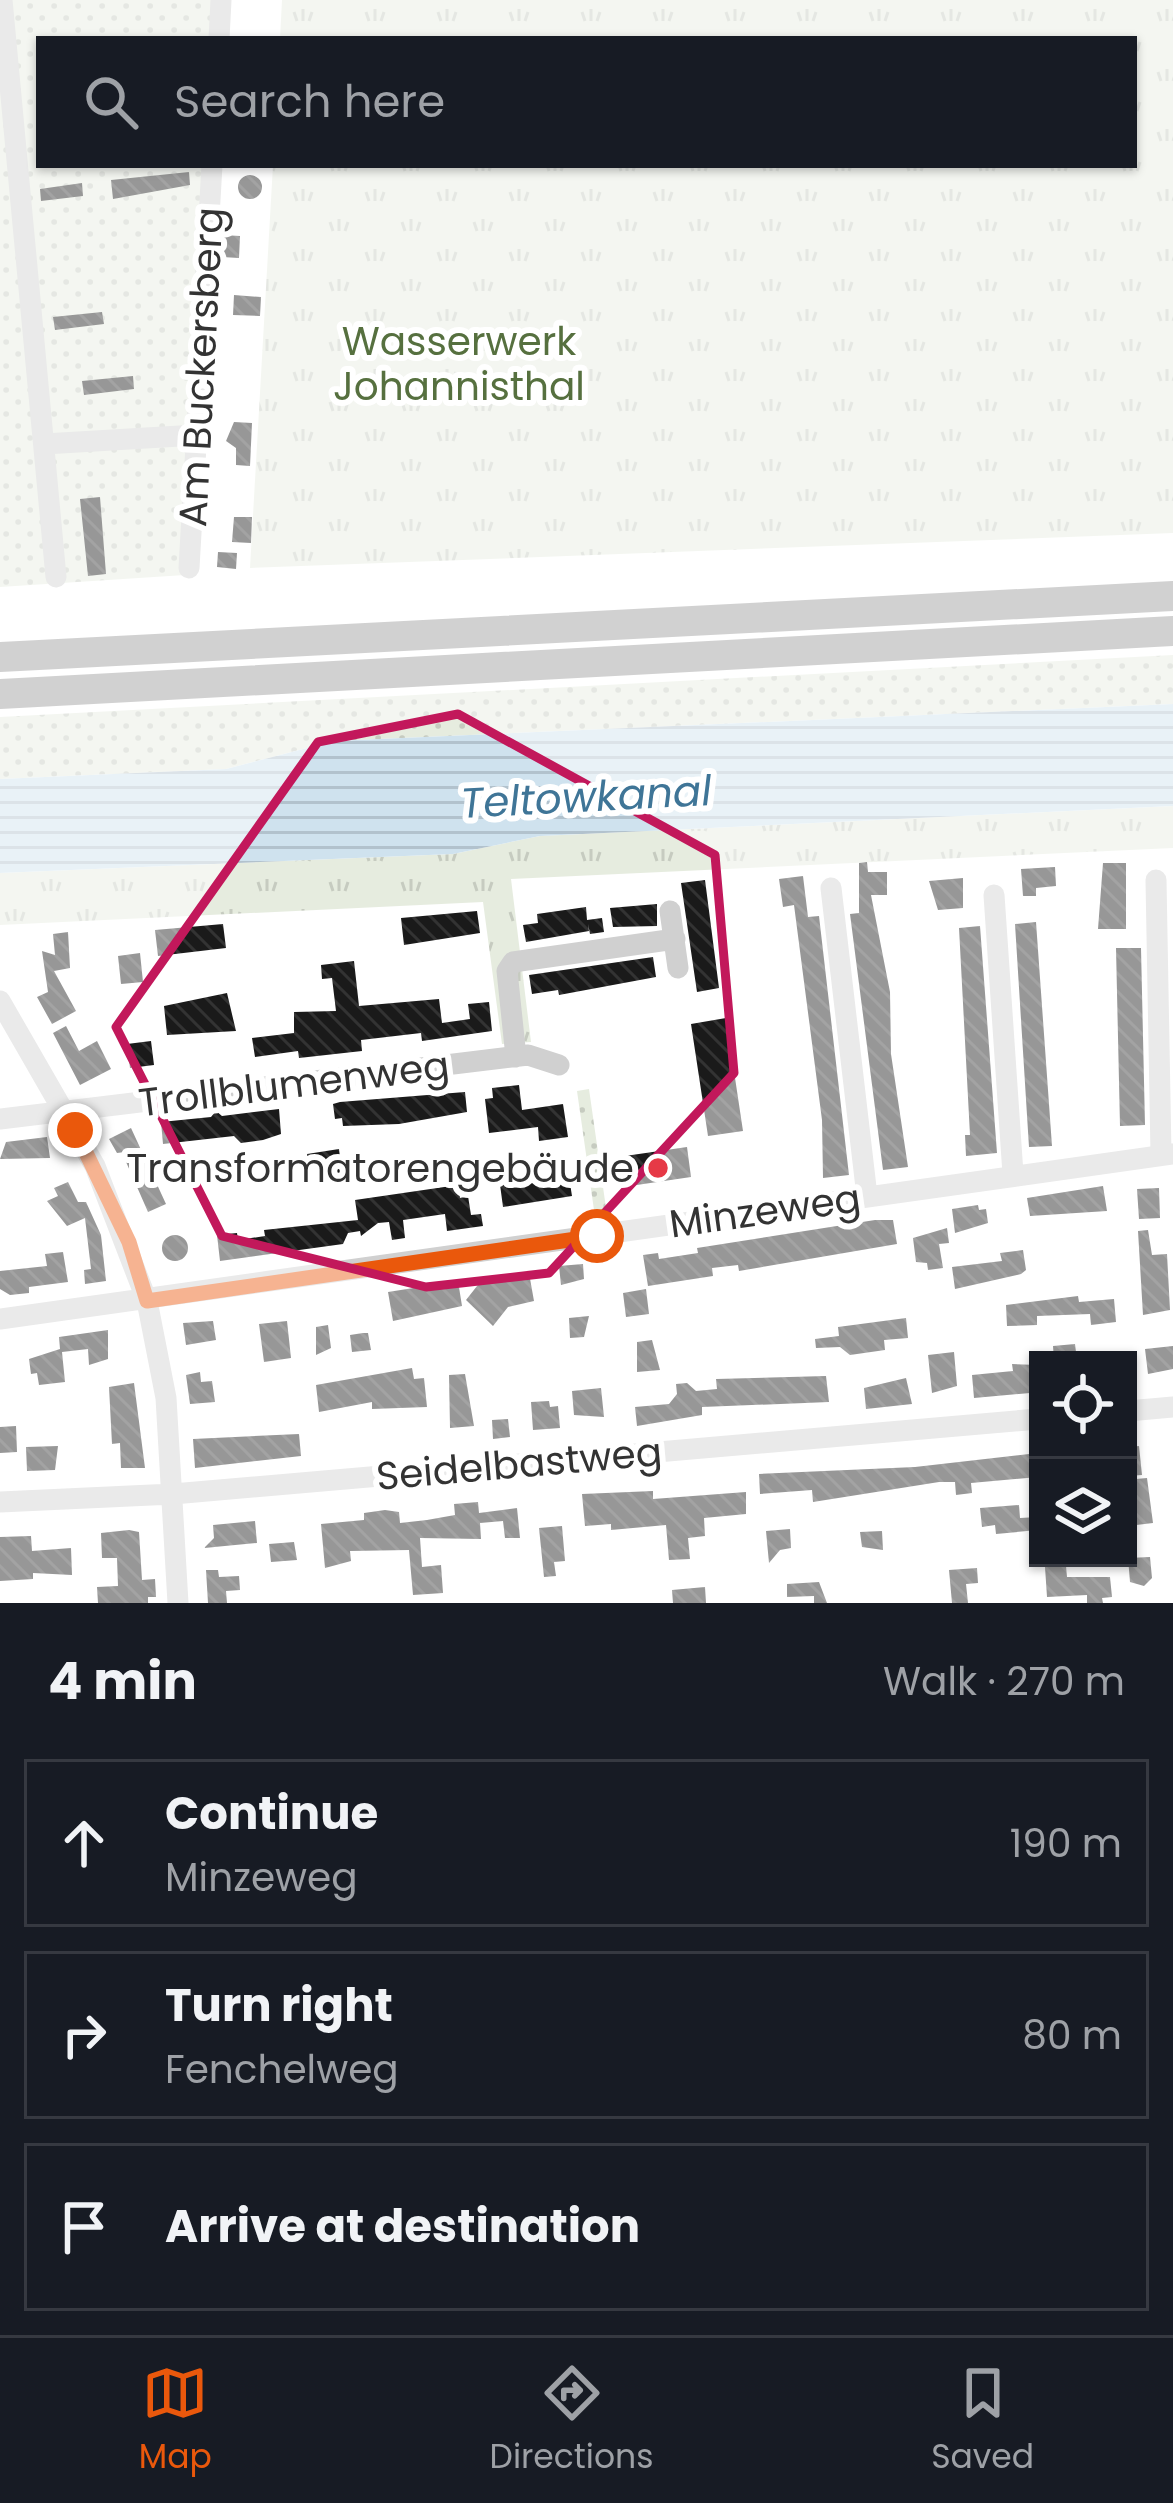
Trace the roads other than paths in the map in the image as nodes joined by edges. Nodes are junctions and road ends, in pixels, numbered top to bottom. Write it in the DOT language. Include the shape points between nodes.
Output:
graph roads {
  1 [pos="2,0"];
  2 [pos="221,0"];
  3 [pos="219,36"];
  4 [pos="212,168"];
  5 [pos="197,436"];
  6 [pos="44,444"];
  7 [pos="189,568"];
  8 [pos="56,577"];
  9 [pos="1173,596"];
  10 [pos="1173,631"];
  11 [pos="0,657"];
  12 [pos="0,694"];
  13 [pos="1156,880"];
  14 [pos="831,888"];
  15 [pos="994,895"];
  16 [pos="670,910"];
  17 [pos="675,939"];
  18 [pos="678,968"];
  19 [pos="0,1001"];
  20 [pos="516,1057"];
  21 [pos="559,1065"];
  22 [pos="65,1111"];
  23 [pos="0,1119"];
  24 [pos="1167,1154"];
  25 [pos="1013,1174"];
  26 [pos="867,1196"];
  27 [pos="147,1301"];
  28 [pos="0,1318"];
  29 [pos="1173,1407"];
  30 [pos="1137,1410"];
  31 [pos="1029,1420"];
  32 [pos="173,1494"];
  33 [pos="0,1502"];
  34 [pos="178,1603"];
  1 -- 6 [label="street"];
  2 -- 3 [label="street"];
  4 -- 5 [label="street, Am Buckersberg"];
  5 -- 6 [label="street"];
  5 -- 7 [label="street, Am Buckersberg"];
  6 -- 8 [label="street"];
  9 -- 11 [label="highway"];
  10 -- 12 [label="highway"];
  13 -- 24 [label="street"];
  14 -- 26 [label="street"];
  15 -- 25 [label="street"];
  16 -- 17 [label="street"];
  17 -- 18 [label="street"];
  17 -- 20 [label="street" via="513,962 507,971"];
  19 -- 22 [label="street"];
  20 -- 21 [label="street, Trollblumenweg"];
  20 -- 22 [label="street, Trollblumenweg"];
  22 -- 23 [label="street, Trollblumenweg"];
  22 -- 27 [label="street" via="129,1242"];
  24 -- 25 [label="street, Minzeweg"];
  25 -- 26 [label="street, Minzeweg"];
  26 -- 27 [label="street, Minzeweg"];
  27 -- 28 [label="street, Minzeweg"];
  27 -- 32 [label="street"];
  29 -- 30 [label="street"];
  31 -- 32 [label="street, Seidelbastweg"];
  32 -- 33 [label="street, Seidelbastweg"];
  32 -- 34 [label="street"];
}
